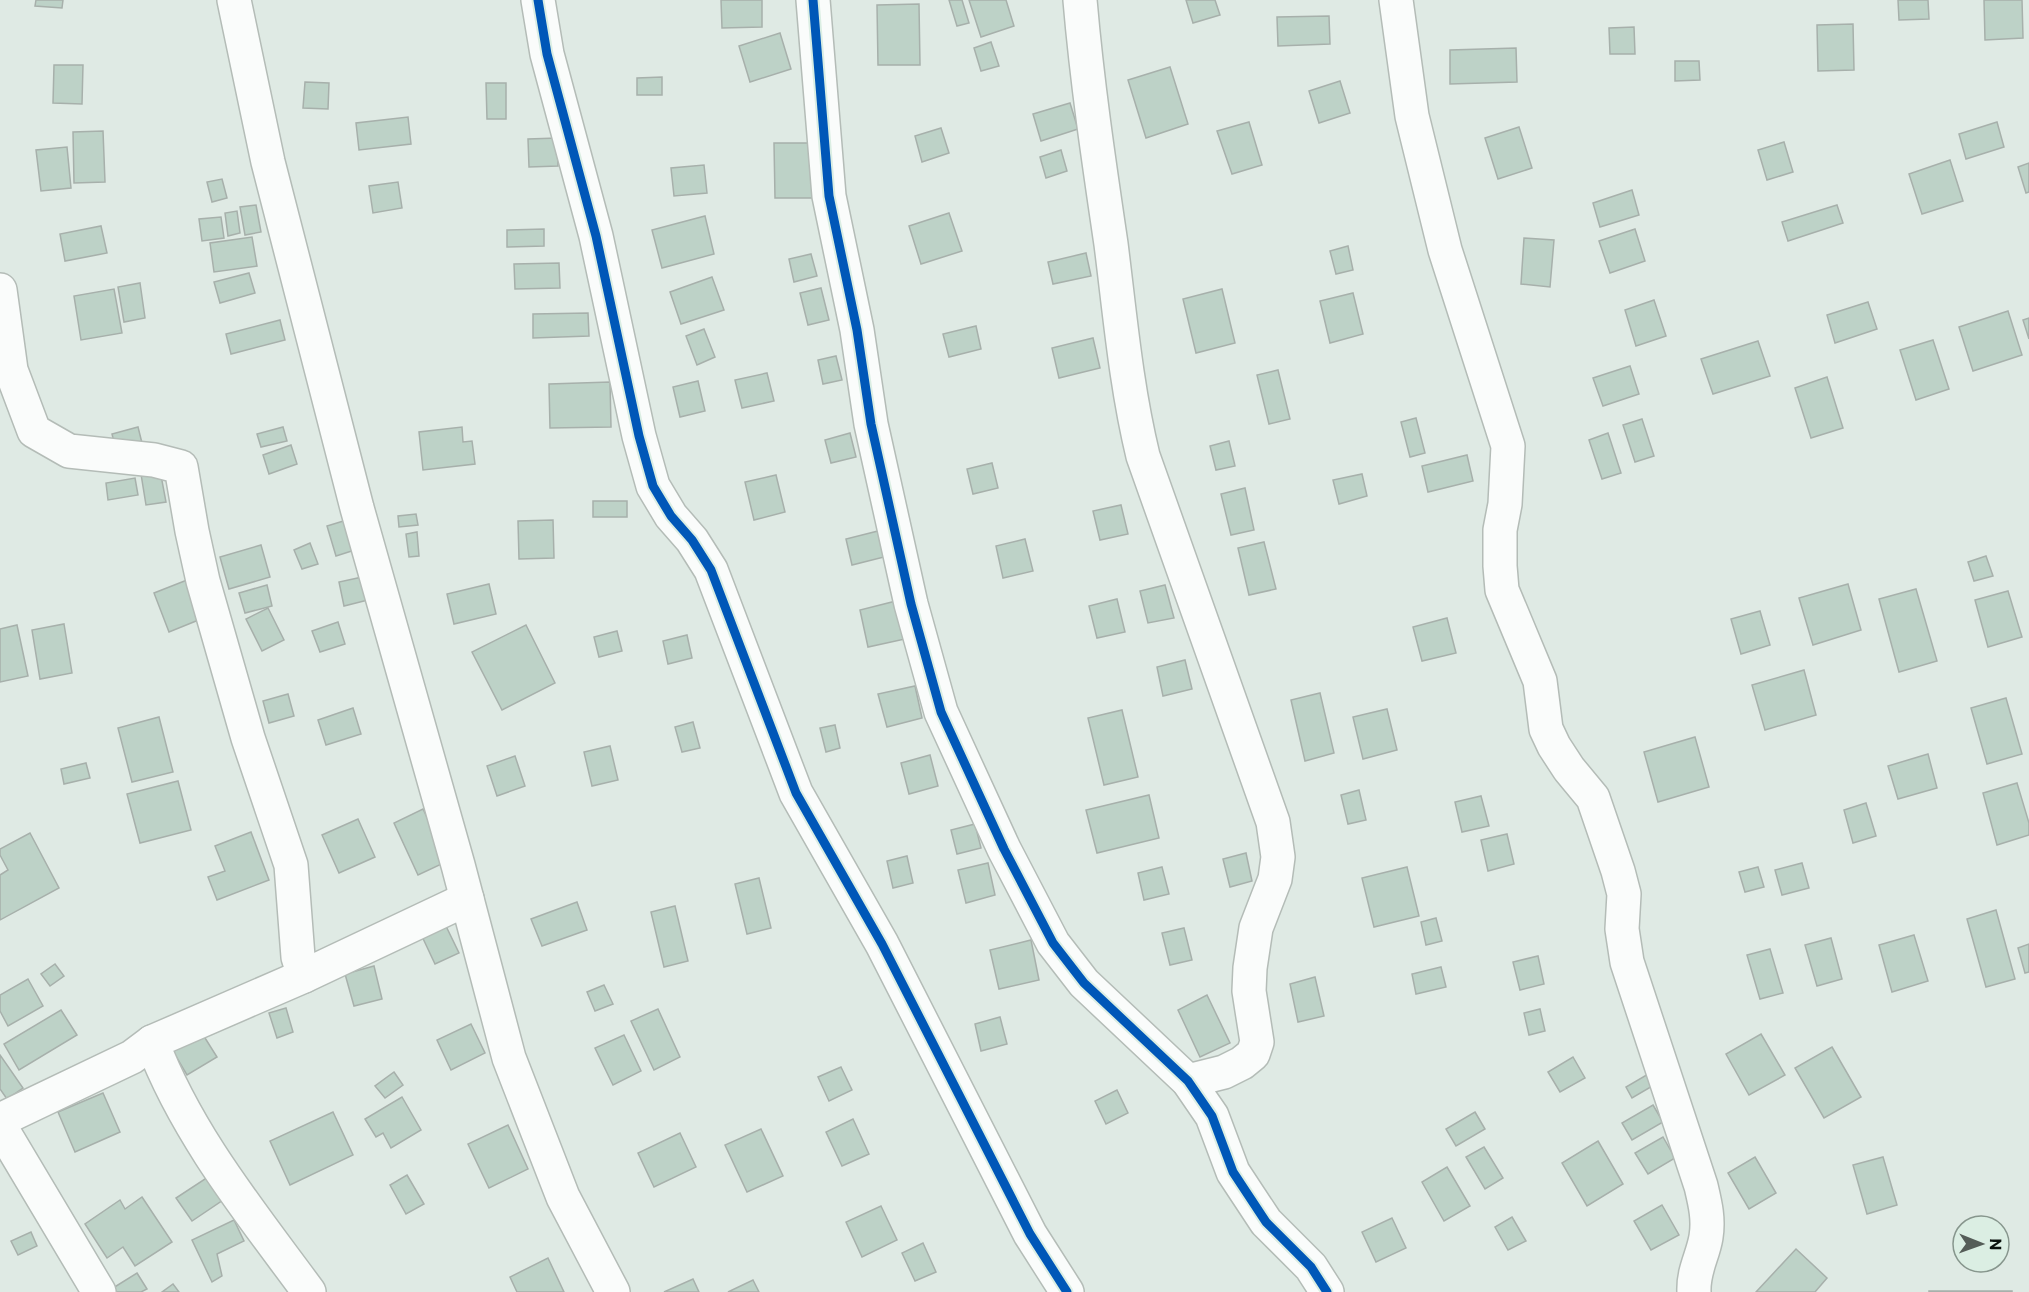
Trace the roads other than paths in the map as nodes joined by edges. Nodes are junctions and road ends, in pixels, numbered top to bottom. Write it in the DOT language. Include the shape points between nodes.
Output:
graph roads {
  1 [pos="234,0"];
  2 [pos="538,0"];
  3 [pos="813,0"];
  4 [pos="1080,0"];
  5 [pos="1396,0"];
  6 [pos="0,290"];
  7 [pos="467,898"];
  8 [pos="304,976"];
  9 [pos="152,1042"];
  10 [pos="1188,1081"];
  11 [pos="0,1120"];
  12 [pos="0,1126"];
  13 [pos="99,1292"];
  14 [pos="309,1292"];
  15 [pos="613,1292"];
  16 [pos="1067,1292"];
  17 [pos="1327,1292"];
  18 [pos="1694,1292"];
  1 -- 7 [label="street" via="268,162 354,496"];
  2 -- 16 [label="street" via="546,54 596,236 653,486 711,570 796,793 882,944 1030,1234"];
  3 -- 10 [label="street" via="829,196 874,436 911,604 941,712 1053,943 1084,983"];
  4 -- 10 [label="street" via="1125,366 1143,456 1273,822 1278,857 1275,879 1256,928 1250,968 1249,991 1257,1042 1253,1054 1224,1072"];
  5 -- 18 [label="street" via="1412,116 1445,250 1508,446 1500,530 1502,590 1540,681 1546,729 1569,769 1593,798 1618,871 1624,894 1622,929 1627,962 1701,1186 1708,1220"];
  6 -- 8 [label="street" via="11,370 34,431 69,451 154,460 181,467 203,581 248,738 291,865 298,957"];
  7 -- 8 [label="street"];
  7 -- 15 [label="street" via="509,1058 563,1197"];
  8 -- 9 [label="street"];
  9 -- 11 [label="street" via="132,1057"];
  9 -- 14 [label="street" via="211,1158"];
  10 -- 17 [label="street" via="1212,1116 1233,1172 1266,1222 1311,1267"];
  12 -- 13 [label="street"];
}
